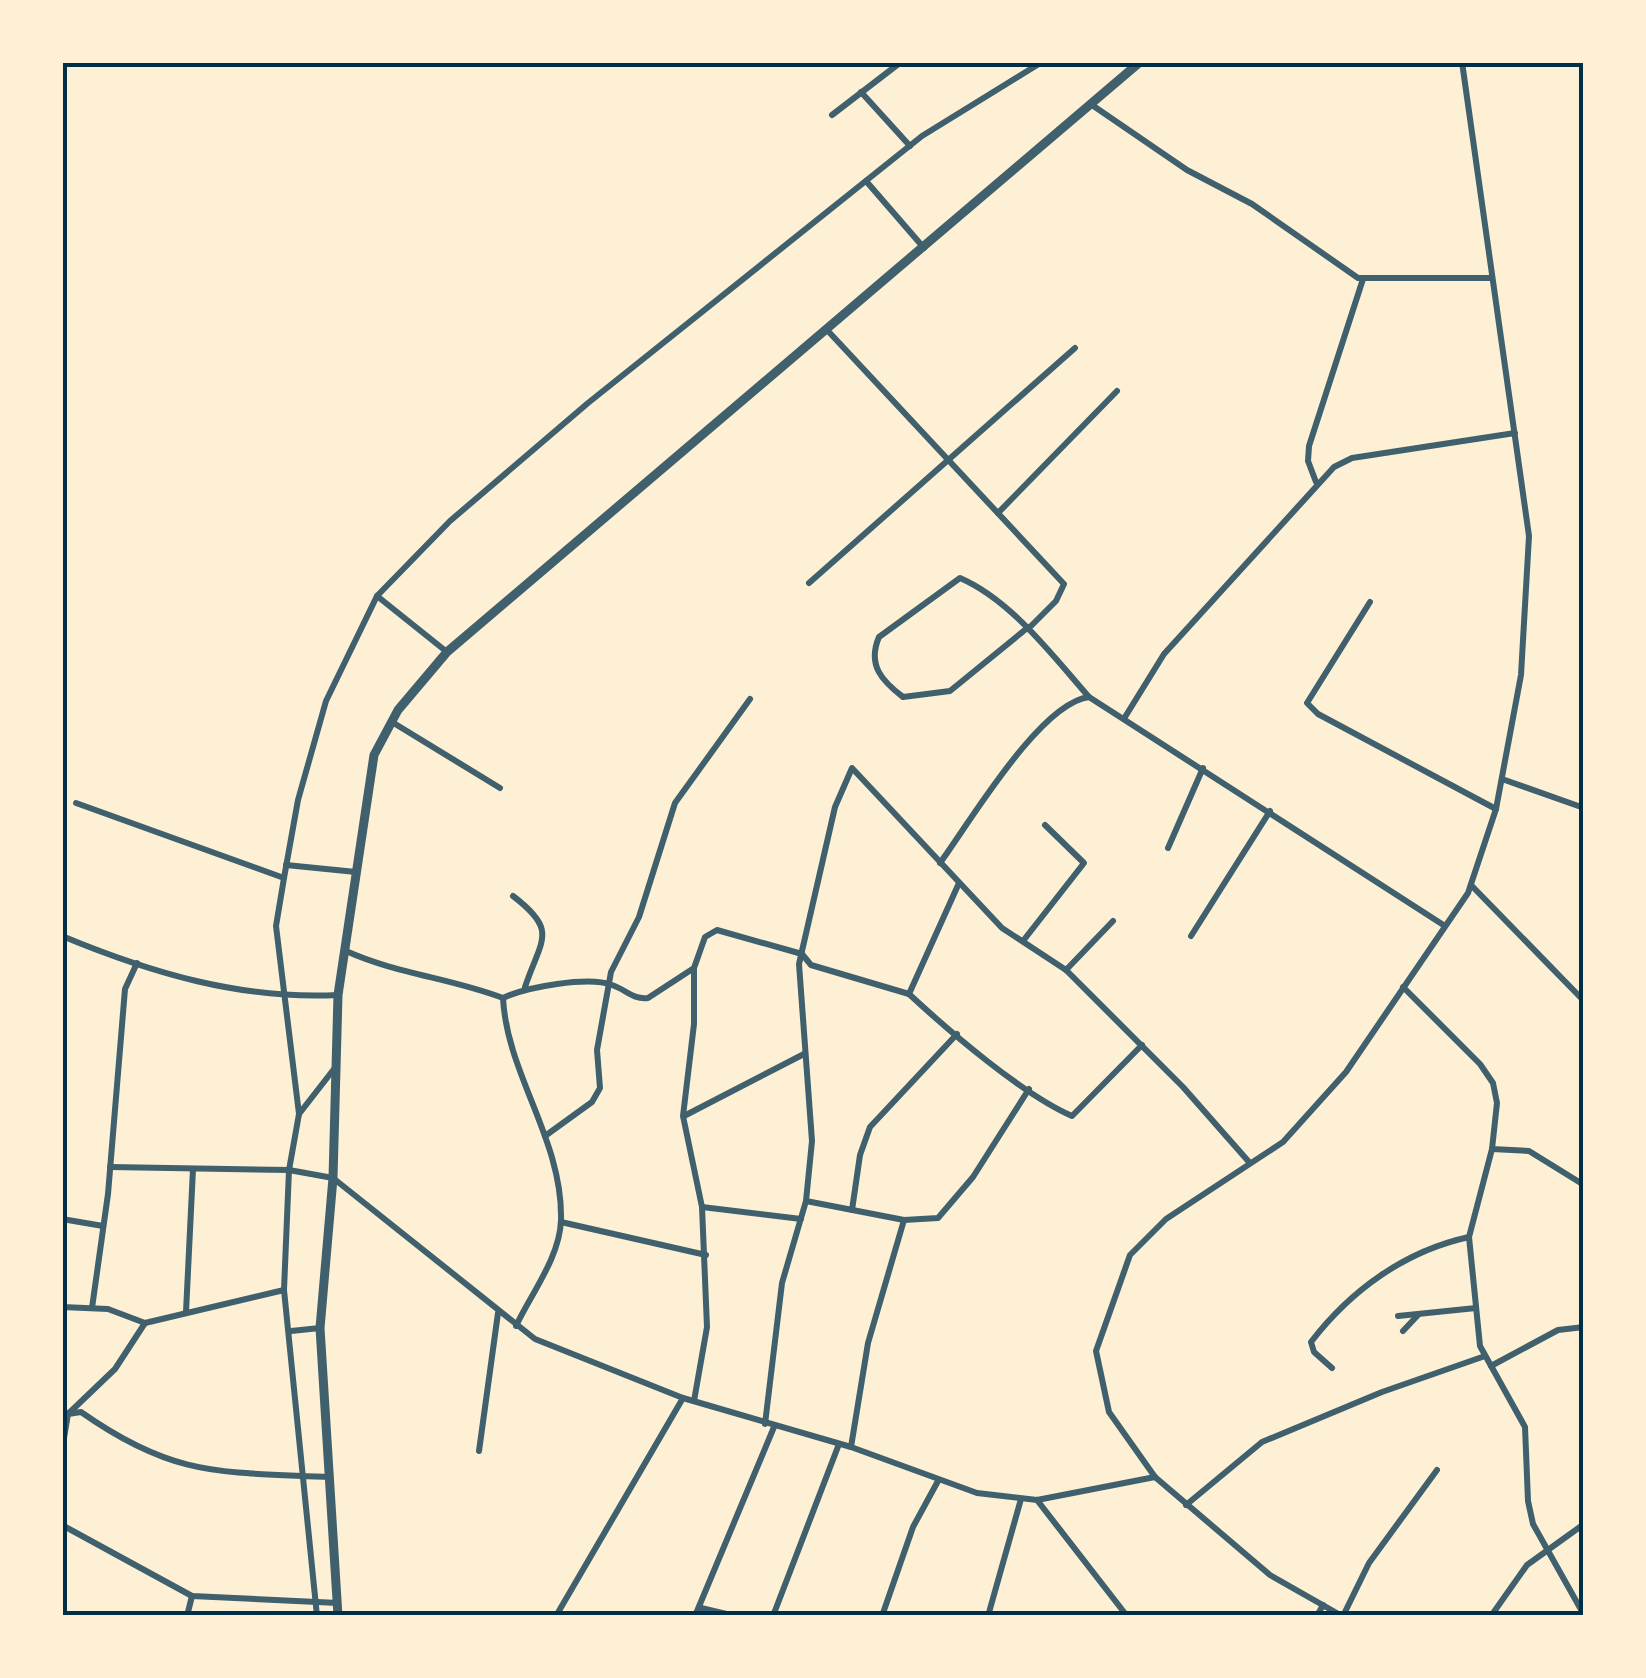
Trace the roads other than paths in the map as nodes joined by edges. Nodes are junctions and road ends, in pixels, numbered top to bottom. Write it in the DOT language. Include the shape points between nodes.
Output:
graph roads {
  1 [pos="1042,62"];
  2 [pos="1140,62"];
  3 [pos="1462,62"];
  4 [pos="895,64"];
  5 [pos="1026,66"];
  6 [pos="860,92"];
  7 [pos="1092,105"];
  8 [pos="832,114"];
  9 [pos="910,146"];
  10 [pos="866,180"];
  11 [pos="924,249"];
  12 [pos="1491,278"];
  13 [pos="1363,279"];
  14 [pos="828,331"];
  15 [pos="1075,348"];
  16 [pos="1117,392"];
  17 [pos="1515,433"];
  18 [pos="948,459"];
  19 [pos="1316,483"];
  20 [pos="998,513"];
  21 [pos="809,583"];
  22 [pos="377,596"];
  23 [pos="1370,602"];
  24 [pos="1026,630"];
  25 [pos="446,652"];
  26 [pos="1089,697"];
  27 [pos="750,700"];
  28 [pos="1125,717"];
  29 [pos="392,722"];
  30 [pos="1203,768"];
  31 [pos="1502,780"];
  32 [pos="500,788"];
  33 [pos="76,803"];
  34 [pos="1496,808"];
  35 [pos="1584,808"];
  36 [pos="1270,811"];
  37 [pos="1045,825"];
  38 [pos="1168,848"];
  39 [pos="940,863"];
  40 [pos="286,865"];
  41 [pos="356,872"];
  42 [pos="284,878"];
  43 [pos="958,883"];
  44 [pos="1472,885"];
  45 [pos="513,896"];
  46 [pos="1112,922"];
  47 [pos="1446,926"];
  48 [pos="62,936"];
  49 [pos="1191,936"];
  50 [pos="1022,941"];
  51 [pos="346,951"];
  52 [pos="802,954"];
  53 [pos="137,964"];
  54 [pos="694,968"];
  55 [pos="1066,970"];
  56 [pos="609,983"];
  57 [pos="525,987"];
  58 [pos="1403,987"];
  59 [pos="338,994"];
  60 [pos="909,994"];
  61 [pos="286,998"];
  62 [pos="504,998"];
  63 [pos="1584,1002"];
  64 [pos="957,1034"];
  65 [pos="1142,1045"];
  66 [pos="804,1054"];
  67 [pos="334,1069"];
  68 [pos="1029,1089"];
  69 [pos="299,1114"];
  70 [pos="683,1116"];
  71 [pos="545,1136"];
  72 [pos="1492,1149"];
  73 [pos="1249,1162"];
  74 [pos="110,1167"];
  75 [pos="193,1168"];
  76 [pos="288,1170"];
  77 [pos="333,1178"];
  78 [pos="1584,1185"];
  79 [pos="806,1201"];
  80 [pos="702,1207"];
  81 [pos="852,1210"];
  82 [pos="62,1219"];
  83 [pos="801,1219"];
  84 [pos="904,1220"];
  85 [pos="561,1222"];
  86 [pos="103,1226"];
  87 [pos="1469,1237"];
  88 [pos="706,1255"];
  89 [pos="284,1290"];
  90 [pos="62,1307"];
  91 [pos="92,1308"];
  92 [pos="1476,1308"];
  93 [pos="498,1311"];
  94 [pos="186,1312"];
  95 [pos="1418,1314"];
  96 [pos="1398,1316"];
  97 [pos="146,1323"];
  98 [pos="516,1326"];
  99 [pos="1584,1326"];
  100 [pos="320,1328"];
  101 [pos="1403,1331"];
  102 [pos="291,1332"];
  103 [pos="1485,1356"];
  104 [pos="1491,1366"];
  105 [pos="1332,1368"];
  106 [pos="683,1398"];
  107 [pos="694,1401"];
  108 [pos="65,1412"];
  109 [pos="770,1426"];
  110 [pos="839,1444"];
  111 [pos="850,1447"];
  112 [pos="62,1450"];
  113 [pos="479,1451"];
  114 [pos="1437,1470"];
  115 [pos="304,1476"];
  116 [pos="330,1476"];
  117 [pos="1154,1477"];
  118 [pos="938,1481"];
  119 [pos="1021,1499"];
  120 [pos="1037,1500"];
  121 [pos="1186,1505"];
  122 [pos="1584,1524"];
  123 [pos="62,1525"];
  124 [pos="1546,1550"];
  125 [pos="192,1596"];
  126 [pos="316,1602"];
  127 [pos="338,1603"];
  128 [pos="1322,1605"];
  129 [pos="701,1608"];
  130 [pos="1584,1615"];
  131 [pos="187,1616"];
  132 [pos="316,1616"];
  133 [pos="338,1616"];
  134 [pos="556,1616"];
  135 [pos="695,1616"];
  136 [pos="735,1616"];
  137 [pos="773,1616"];
  138 [pos="882,1616"];
  139 [pos="988,1616"];
  140 [pos="1126,1616"];
  141 [pos="1317,1616"];
  142 [pos="1342,1616"];
  143 [pos="1491,1616"];
  1 -- 5 [label="street"];
  2 -- 7 [label="street"];
  3 -- 12 [label="street"];
  4 -- 6 [label="street"];
  5 -- 9 [label="street"];
  6 -- 8 [label="street"];
  6 -- 9 [label="street"];
  7 -- 11 [label="street"];
  7 -- 13 [label="street"];
  9 -- 10 [label="street"];
  10 -- 11 [label="street"];
  10 -- 22 [label="street" via="574,415 450,521"];
  11 -- 14 [label="street"];
  12 -- 13 [label="street"];
  12 -- 17 [label="street"];
  13 -- 19 [label="street" via="1309,446"];
  14 -- 18 [label="street"];
  14 -- 25 [label="street"];
  15 -- 18 [label="street"];
  16 -- 20 [label="street"];
  17 -- 19 [label="street" via="1352,458"];
  17 -- 31 [label="street" via="1530,536 1520,675"];
  18 -- 20 [label="street"];
  18 -- 21 [label="street"];
  19 -- 28 [label="street" via="1164,654"];
  20 -- 24 [label="street" via="1064,584 1056,602"];
  22 -- 25 [label="street"];
  22 -- 40 [label="street" via="326,701"];
  23 -- 34 [label="street" via="1307,703"];
  24 -- 24 [label="street" via="960,578 878,638 873,652 880,679 903,697 950,690"];
  24 -- 26 [label="street"];
  25 -- 29 [label="street"];
  26 -- 28 [label="street"];
  26 -- 39 [label="street" via="1072,699 1038,731"];
  27 -- 56 [label="street" via="675,803 639,917"];
  28 -- 30 [label="street"];
  29 -- 32 [label="street"];
  29 -- 41 [label="street" via="374,755"];
  30 -- 36 [label="street"];
  30 -- 38 [label="street"];
  31 -- 34 [label="street"];
  31 -- 35 [label="street"];
  33 -- 42 [label="street"];
  34 -- 44 [label="street"];
  36 -- 47 [label="street"];
  36 -- 49 [label="street"];
  37 -- 50 [label="street" via="1084,863"];
  39 -- 43 [label="street"];
  39 -- 52 [label="street" via="852,768 836,807"];
  40 -- 41 [label="street"];
  40 -- 42 [label="street"];
  41 -- 51 [label="street"];
  42 -- 61 [label="street" via="276,926"];
  43 -- 50 [label="street"];
  43 -- 60 [label="street"];
  44 -- 47 [label="street"];
  44 -- 63 [label="street"];
  45 -- 57 [label="street" via="541,918 544,931"];
  46 -- 55 [label="street"];
  47 -- 58 [label="street"];
  48 -- 53 [label="street"];
  50 -- 55 [label="street"];
  51 -- 59 [label="street"];
  51 -- 62 [label="street" via="381,967 455,980"];
  52 -- 54 [label="street" via="717,930 705,937"];
  52 -- 60 [label="street" via="811,965"];
  52 -- 66 [label="street"];
  53 -- 61 [label="street"];
  53 -- 74 [label="street" via="125,989"];
  54 -- 56 [label="street" via="648,998"];
  54 -- 70 [label="street"];
  55 -- 65 [label="street"];
  56 -- 57 [label="street"];
  56 -- 71 [label="street" via="596,1050 600,1088 592,1102"];
  57 -- 62 [label="street"];
  58 -- 72 [label="street" via="1493,1083 1498,1103"];
  58 -- 73 [label="street" via="1346,1072 1283,1142"];
  59 -- 61 [label="street"];
  59 -- 67 [label="street"];
  60 -- 64 [label="street"];
  61 -- 69 [label="street"];
  62 -- 71 [label="street" via="513,1056"];
  64 -- 68 [label="street"];
  64 -- 81 [label="street" via="870,1127"];
  65 -- 68 [label="street" via="1072,1116"];
  65 -- 73 [label="street"];
  66 -- 70 [label="street"];
  66 -- 79 [label="street" via="812,1141"];
  67 -- 69 [label="street"];
  67 -- 77 [label="street"];
  68 -- 84 [label="street" via="950,1209 938,1218"];
  69 -- 76 [label="street"];
  70 -- 80 [label="street"];
  71 -- 85 [label="street"];
  72 -- 78 [label="street" via="1529,1152"];
  72 -- 87 [label="street"];
  73 -- 117 [label="street" via="1166,1219 1130,1255 1096,1351 1110,1412"];
  74 -- 75 [label="street"];
  74 -- 86 [label="street"];
  75 -- 76 [label="street"];
  75 -- 94 [label="street"];
  76 -- 77 [label="street"];
  76 -- 89 [label="street"];
  77 -- 93 [label="street"];
  77 -- 100 [label="street"];
  79 -- 81 [label="street"];
  79 -- 83 [label="street"];
  80 -- 83 [label="street"];
  80 -- 88 [label="street"];
  81 -- 84 [label="street"];
  82 -- 86 [label="street"];
  83 -- 109 [label="street" via="782,1284"];
  84 -- 111 [label="street" via="868,1343"];
  85 -- 88 [label="street"];
  85 -- 98 [label="street" via="552,1256"];
  86 -- 91 [label="street"];
  87 -- 92 [label="street"];
  87 -- 105 [label="street" via="1417,1254 1366,1286 1311,1342"];
  88 -- 107 [label="street" via="707,1327"];
  89 -- 94 [label="street"];
  89 -- 102 [label="street"];
  90 -- 91 [label="street"];
  91 -- 97 [label="street"];
  92 -- 95 [label="street"];
  92 -- 103 [label="street"];
  93 -- 98 [label="street"];
  93 -- 113 [label="street"];
  94 -- 97 [label="street"];
  95 -- 96 [label="street"];
  95 -- 101 [label="street"];
  97 -- 108 [label="street" via="114,1369"];
  98 -- 106 [label="street"];
  99 -- 104 [label="street" via="1558,1330"];
  100 -- 102 [label="street"];
  100 -- 116 [label="street"];
  102 -- 115 [label="street"];
  103 -- 104 [label="street"];
  103 -- 121 [label="street" via="1262,1442"];
  104 -- 124 [label="street" via="1525,1428 1528,1502"];
  106 -- 107 [label="street"];
  106 -- 134 [label="street"];
  107 -- 109 [label="street"];
  108 -- 112 [label="street"];
  108 -- 115 [label="street" via="81,1412 161,1460 207,1472"];
  109 -- 110 [label="street"];
  109 -- 129 [label="street"];
  110 -- 111 [label="street"];
  110 -- 137 [label="street"];
  111 -- 118 [label="street"];
  114 -- 142 [label="street" via="1369,1563"];
  115 -- 116 [label="street"];
  115 -- 126 [label="street"];
  116 -- 127 [label="street"];
  117 -- 120 [label="street"];
  117 -- 121 [label="street"];
  118 -- 119 [label="street"];
  118 -- 138 [label="street" via="913,1527"];
  119 -- 120 [label="street"];
  119 -- 139 [label="street"];
  120 -- 140 [label="street"];
  121 -- 128 [label="street" via="1270,1575"];
  122 -- 124 [label="street"];
  123 -- 125 [label="street"];
  124 -- 130 [label="street"];
  124 -- 143 [label="street"];
  125 -- 126 [label="street"];
  125 -- 131 [label="street"];
  126 -- 127 [label="street"];
  126 -- 132 [label="street"];
  127 -- 133 [label="street"];
  128 -- 141 [label="street"];
  128 -- 142 [label="street"];
  129 -- 135 [label="street"];
  129 -- 136 [label="street"];
}
